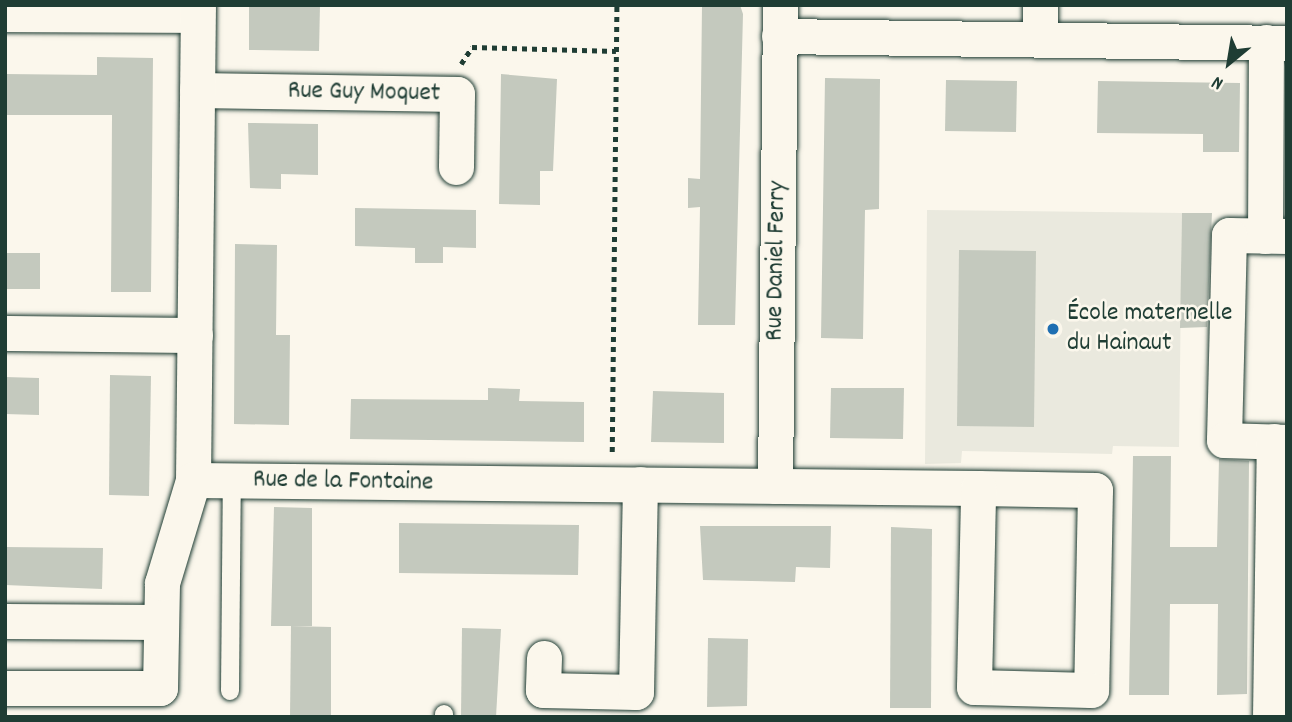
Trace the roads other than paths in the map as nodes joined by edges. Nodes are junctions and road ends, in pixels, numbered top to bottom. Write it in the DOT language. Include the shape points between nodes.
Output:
graph roads {
  1 [pos="1041,5"];
  2 [pos="197,10"];
  3 [pos="5,14"];
  4 [pos="779,20"];
  5 [pos="1040,40"];
  6 [pos="1276,43"];
  7 [pos="197,90"];
  8 [pos="456,167"];
  9 [pos="1276,236"];
  10 [pos="5,333"];
  11 [pos="195,335"];
  12 [pos="1280,441"];
  13 [pos="193,480"];
  14 [pos="232,480"];
  15 [pos="626,484"];
  16 [pos="775,486"];
  17 [pos="978,488"];
  18 [pos="5,621"];
  19 [pos="159,622"];
  20 [pos="544,658"];
  21 [pos="5,688"];
  22 [pos="230,691"];
  23 [pos="1270,717"];
  1 -- 5 [label="street"];
  2 -- 3 [label="street"];
  2 -- 7 [label="street"];
  4 -- 5 [label="street, Rue Daniel Ferry"];
  4 -- 16 [label="street, Rue Daniel Ferry"];
  5 -- 6 [label="street, Rue Daniel Ferry"];
  6 -- 9 [label="street"];
  7 -- 8 [label="street, Rue Guy Moquet" via="457,94"];
  7 -- 11 [label="street"];
  9 -- 12 [label="street" via="1229,235 1224,440"];
  10 -- 11 [label="street"];
  11 -- 13 [label="street"];
  12 -- 23 [label="street"];
  13 -- 14 [label="street, Rue de la Fontaine"];
  13 -- 19 [label="street" via="166,563"];
  14 -- 15 [label="street, Rue de la Fontaine"];
  14 -- 22 [label="lane"];
  15 -- 16 [label="street, Rue de la Fontaine"];
  15 -- 20 [label="street" via="636,692 543,690"];
  16 -- 17 [label="street, Rue de la Fontaine"];
  17 -- 17 [label="street, Rue de la Fontaine" via="974,687 1091,690 1095,490"];
  18 -- 19 [label="street"];
  19 -- 21 [label="street" via="160,688"];
}
